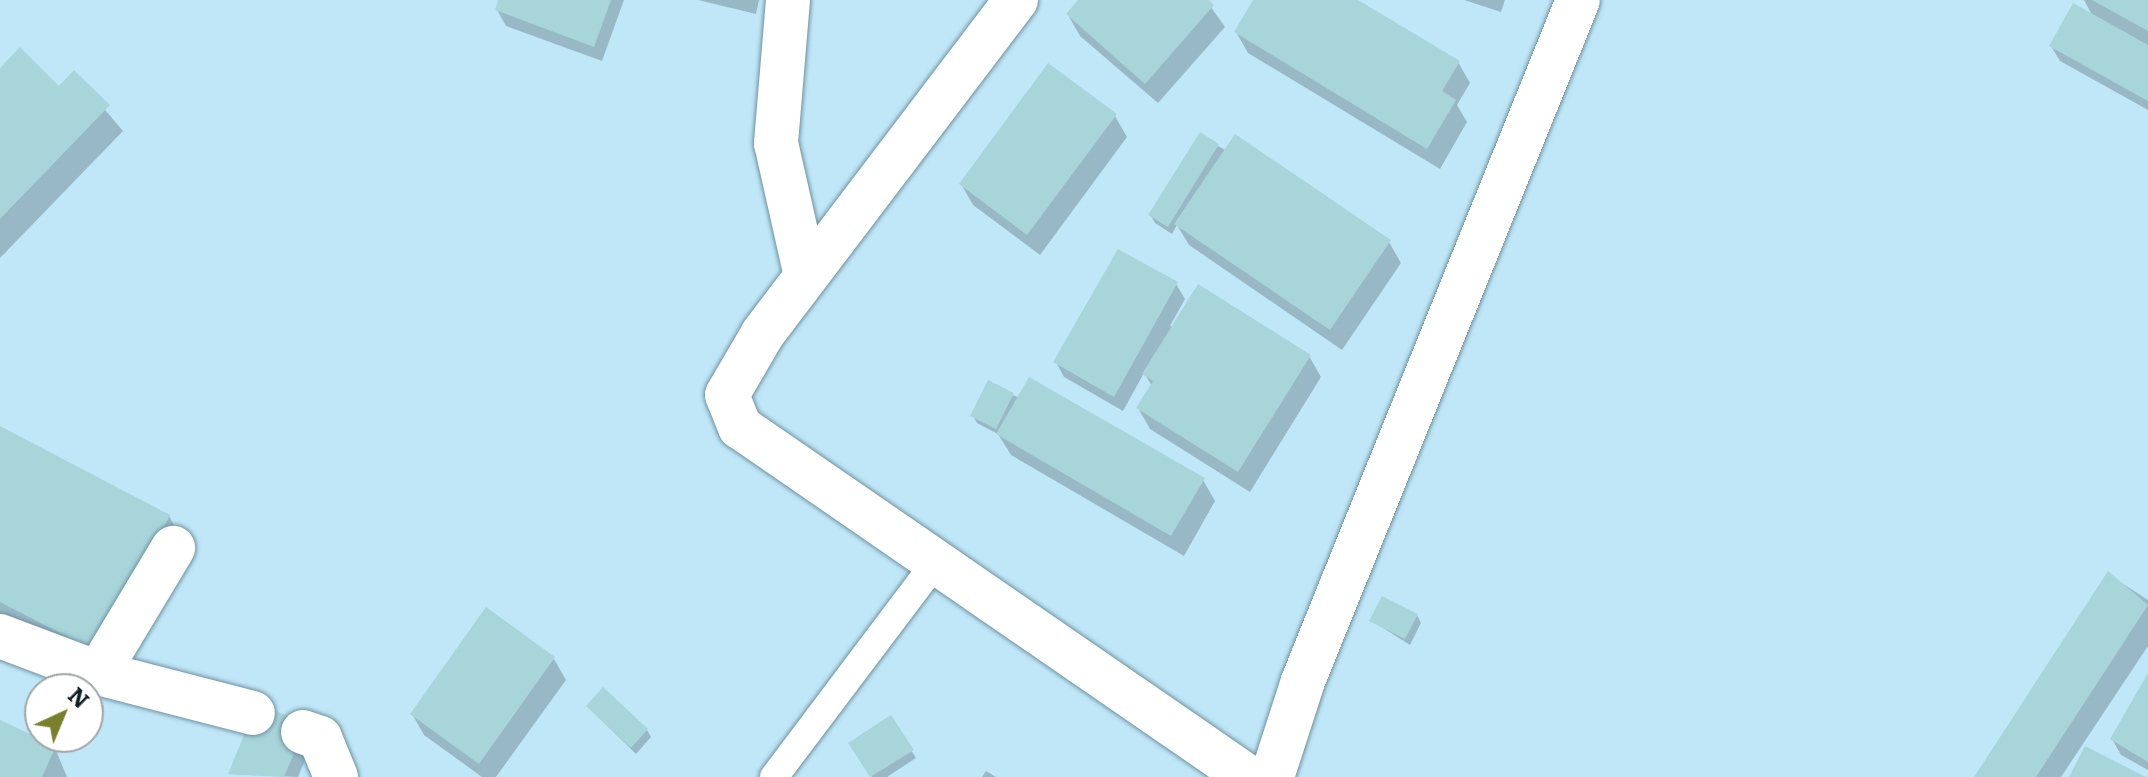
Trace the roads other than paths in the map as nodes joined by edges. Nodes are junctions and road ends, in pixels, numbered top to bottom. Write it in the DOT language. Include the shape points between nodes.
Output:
graph roads {
  1 [pos="788,0"];
  2 [pos="1016,0"];
  3 [pos="1578,0"];
  4 [pos="806,276"];
  5 [pos="173,548"];
  6 [pos="939,558"];
  7 [pos="0,636"];
  8 [pos="98,673"];
  9 [pos="104,675"];
  10 [pos="253,713"];
  11 [pos="303,732"];
  12 [pos="336,777"];
  13 [pos="774,777"];
  14 [pos="1248,777"];
  15 [pos="1272,777"];
  1 -- 4 [label="street" via="776,143"];
  2 -- 4 [label="street"];
  3 -- 15 [label="street" via="1303,681"];
  4 -- 6 [label="street" via="727,395 740,427"];
  5 -- 8 [label="street"];
  6 -- 13 [label="lane"];
  6 -- 14 [label="street"];
  7 -- 8 [label="street"];
  9 -- 10 [label="street"];
  11 -- 12 [label="street" via="320,738"];
}
